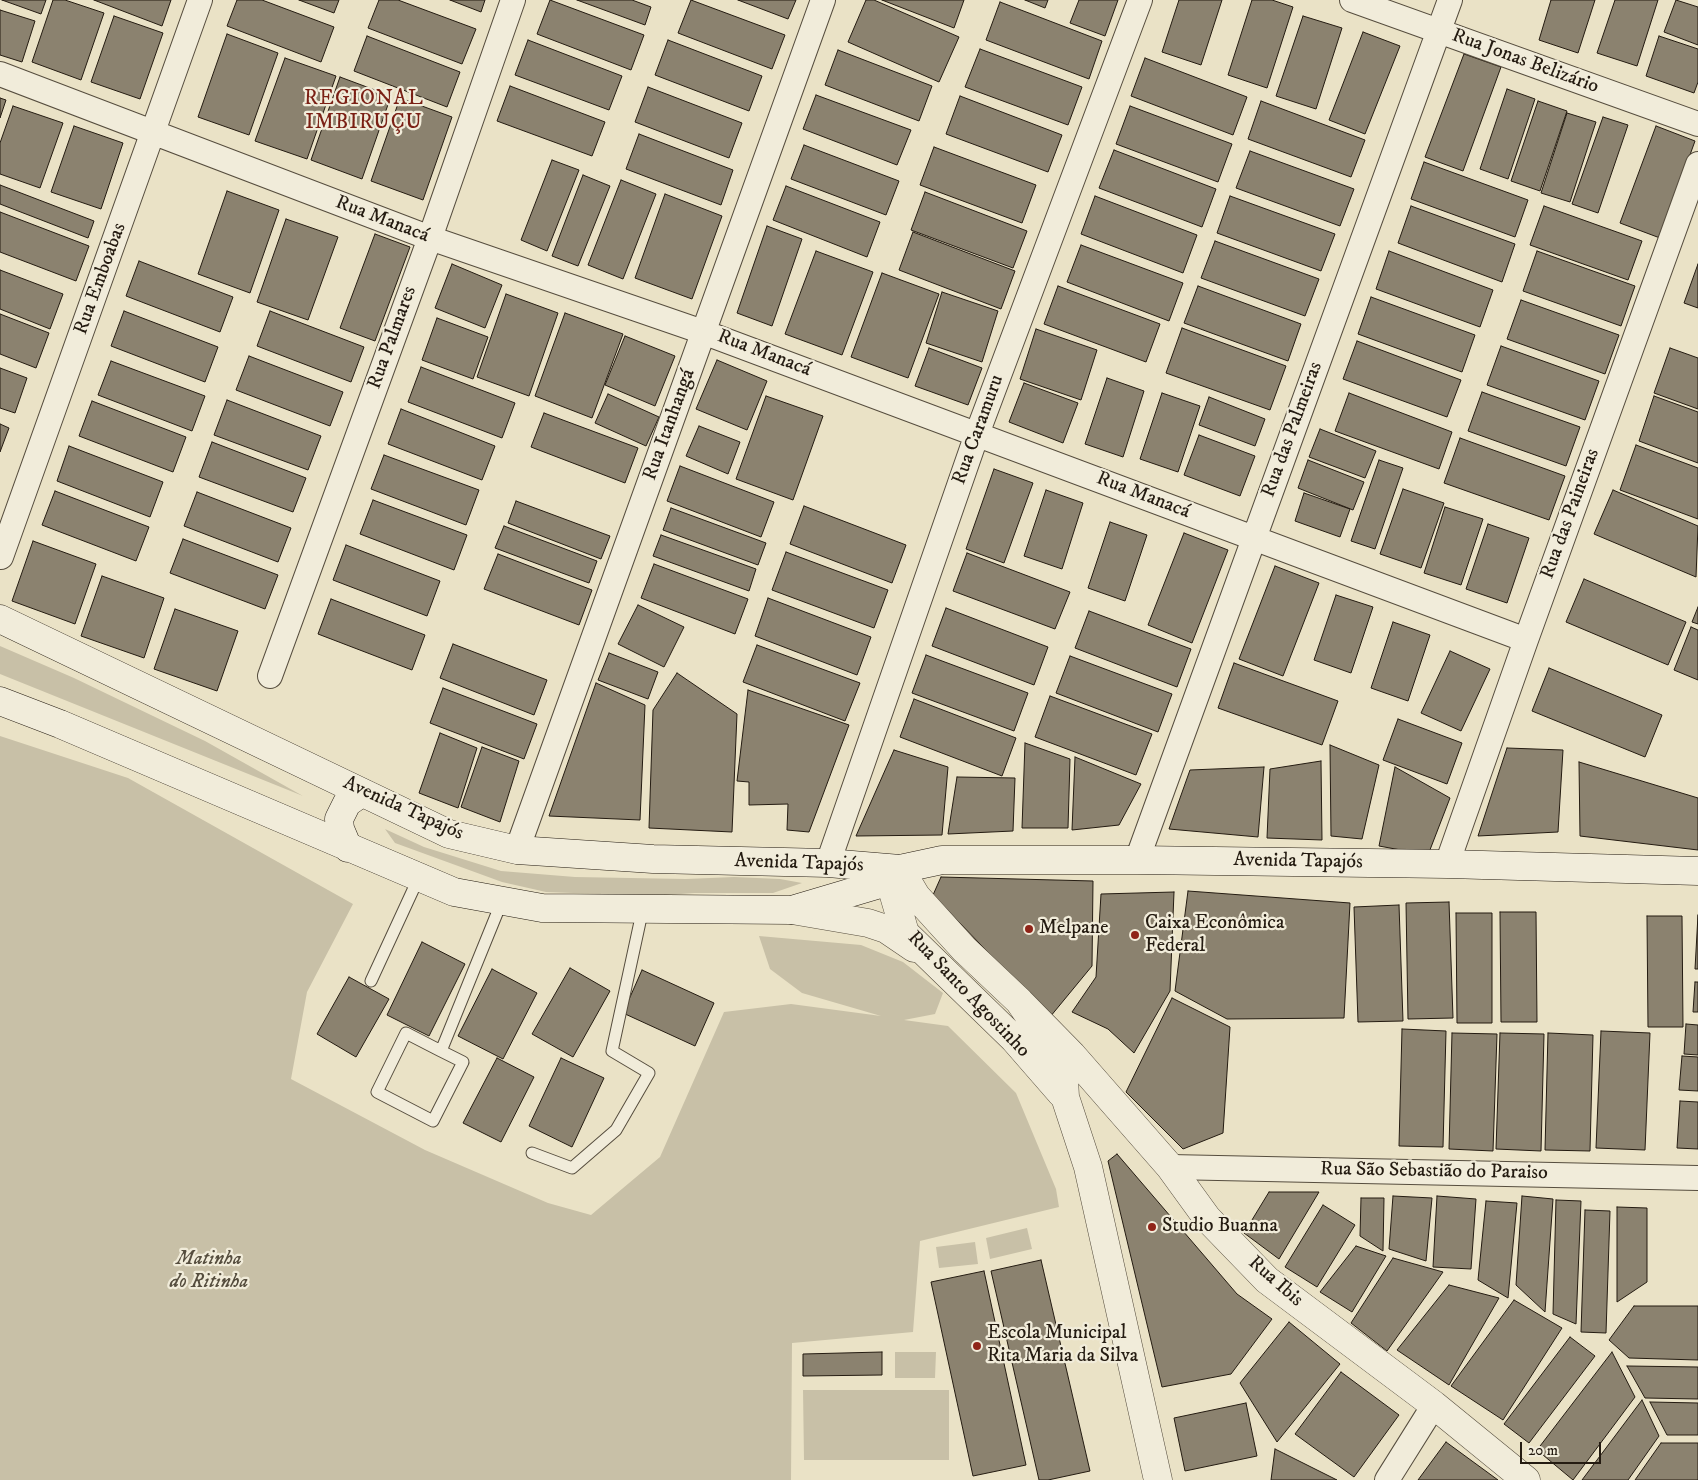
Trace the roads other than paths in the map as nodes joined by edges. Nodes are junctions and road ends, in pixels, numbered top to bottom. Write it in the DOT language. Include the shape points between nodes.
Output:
graph roads {
  1 [pos="200,0"];
  2 [pos="513,0"];
  3 [pos="823,0"];
  4 [pos="1140,0"];
  5 [pos="1352,0"];
  6 [pos="1450,0"];
  7 [pos="1439,31"];
  8 [pos="0,74"];
  9 [pos="1698,124"];
  10 [pos="153,133"];
  11 [pos="1698,164"];
  12 [pos="430,238"];
  13 [pos="703,332"];
  14 [pos="977,434"];
  15 [pos="1254,538"];
  16 [pos="1,557"];
  17 [pos="0,619"];
  18 [pos="1526,640"];
  19 [pos="270,676"];
  20 [pos="0,701"];
  21 [pos="361,793"];
  22 [pos="348,848"];
  23 [pos="517,850"];
  24 [pos="1137,860"];
  25 [pos="828,863"];
  26 [pos="1447,864"];
  27 [pos="900,869"];
  28 [pos="1698,871"];
  29 [pos="419,877"];
  30 [pos="502,901"];
  31 [pos="643,908"];
  32 [pos="792,910"];
  33 [pos="924,954"];
  34 [pos="370,982"];
  35 [pos="1019,1001"];
  36 [pos="441,1051"];
  37 [pos="1065,1097"];
  38 [pos="532,1153"];
  39 [pos="1170,1167"];
  40 [pos="1698,1178"];
  41 [pos="1434,1405"];
  42 [pos="1158,1480"];
  43 [pos="1387,1480"];
  44 [pos="1526,1480"];
  1 -- 10 [label="street, Rua Emboabas"];
  2 -- 12 [label="street, Rua Palmares"];
  3 -- 13 [label="street, Rua Itanhangá"];
  4 -- 14 [label="street, Rua Caramuru"];
  5 -- 7 [label="street, Rua Jonas Belizário"];
  6 -- 7 [label="street, Rua das Palmeiras"];
  7 -- 9 [label="street, Rua Jonas Belizário"];
  7 -- 15 [label="street, Rua das Palmeiras"];
  8 -- 10 [label="street, Rua Manacá"];
  10 -- 12 [label="street, Rua Manacá"];
  10 -- 16 [label="street, Rua Emboabas"];
  11 -- 18 [label="street, Rua das Paineiras"];
  12 -- 13 [label="street, Rua Manacá"];
  12 -- 19 [label="street, Rua Palmares"];
  13 -- 14 [label="street, Rua Manacá"];
  13 -- 23 [label="street, Rua Itanhangá"];
  14 -- 15 [label="street, Rua Manacá"];
  14 -- 25 [label="street, Rua Caramuru"];
  15 -- 18 [label="street, Rua Manacá"];
  15 -- 24 [label="street, Rua das Palmeiras"];
  17 -- 21 [label="main road, Avenida Tapajós" via="254,738"];
  18 -- 26 [label="street, Rua das Paineiras"];
  20 -- 22 [label="main road, Avenida Tapajós"];
  21 -- 22 [label="main road" via="347,803 340,819 340,829"];
  21 -- 23 [label="main road, Avenida Tapajós" via="449,834"];
  22 -- 29 [label="main road, Avenida Tapajós"];
  23 -- 25 [label="main road, Avenida Tapajós" via="653,859"];
  24 -- 26 [label="main road, Avenida Tapajós"];
  24 -- 27 [label="main road, Avenida Tapajós" via="942,860"];
  25 -- 27 [label="main road, Avenida Tapajós"];
  26 -- 28 [label="main road, Avenida Tapajós"];
  27 -- 32 [label="main road, Avenida Tapajós" via="883,883"];
  27 -- 33 [label="main road, Rua Santo Agostinho" via="893,892 905,933"];
  27 -- 35 [label="main road, Rua Santo Agostinho" via="916,896 964,949"];
  29 -- 30 [label="main road, Avenida Tapajós" via="454,892"];
  29 -- 34 [label="lane"];
  30 -- 31 [label="main road, Avenida Tapajós" via="542,908"];
  30 -- 36 [label="lane"];
  31 -- 32 [label="main road, Avenida Tapajós"];
  31 -- 38 [label="lane" via="612,1051 649,1073 616,1130 572,1168"];
  32 -- 33 [label="main road" via="868,923 886,929"];
  33 -- 37 [label="main road, Rua Santo Agostinho" via="1014,1039"];
  35 -- 37 [label="main road, Rua Santo Agostinho" via="1041,1033 1064,1079"];
  35 -- 39 [label="main road, Rua Ibis" via="1072,1055"];
  36 -- 36 [label="lane" via="406,1033 377,1092 433,1121 463,1062"];
  37 -- 42 [label="main road, Rua Santo Agostinho" via="1088,1167"];
  39 -- 40 [label="street, Rua São Sebastião do Paraiso"];
  39 -- 41 [label="main road, Rua Ibis" via="1207,1218 1267,1280"];
  41 -- 43 [label="street"];
  41 -- 44 [label="main road, Rua Ibis"];
}
